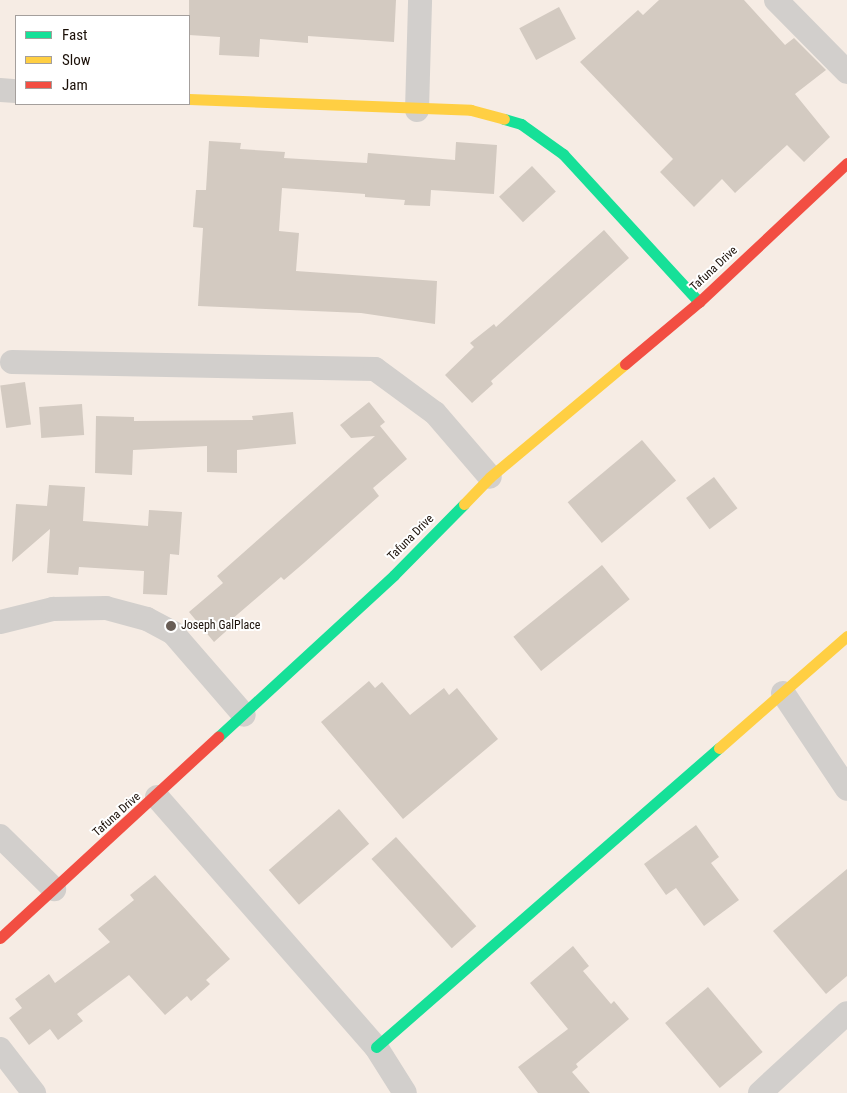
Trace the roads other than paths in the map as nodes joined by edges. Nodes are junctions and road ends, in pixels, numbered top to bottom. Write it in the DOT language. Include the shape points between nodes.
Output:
graph roads {
  1 [pos="420,0"];
  2 [pos="776,0"];
  3 [pos="847,72"];
  4 [pos="0,90"];
  5 [pos="15,91"];
  6 [pos="190,100"];
  7 [pos="417,110"];
  8 [pos="847,163"];
  9 [pos="699,302"];
  10 [pos="12,362"];
  11 [pos="490,478"];
  12 [pos="0,622"];
  13 [pos="847,636"];
  14 [pos="783,692"];
  15 [pos="244,715"];
  16 [pos="847,789"];
  17 [pos="157,796"];
  18 [pos="0,836"];
  19 [pos="54,889"];
  20 [pos="0,938"];
  21 [pos="847,1014"];
  22 [pos="376,1047"];
  23 [pos="0,1049"];
  24 [pos="34,1093"];
  25 [pos="405,1093"];
  26 [pos="760,1093"];
  1 -- 7 [label="street"];
  2 -- 3 [label="street"];
  4 -- 5 [label="street"];
  6 -- 7 [label="street"];
  7 -- 9 [label="street" via="471,110 520,124 563,154"];
  8 -- 9 [label="street, Tafuna Drive"];
  9 -- 11 [label="street, Tafuna Drive"];
  10 -- 11 [label="street" via="375,369 435,413"];
  11 -- 15 [label="street, Tafuna Drive" via="394,574"];
  12 -- 15 [label="street" via="53,609 106,608 147,619 173,633"];
  13 -- 14 [label="street"];
  14 -- 16 [label="street"];
  14 -- 22 [label="street"];
  15 -- 17 [label="street, Tafuna Drive"];
  17 -- 19 [label="street, Tafuna Drive"];
  17 -- 22 [label="street"];
  18 -- 19 [label="street"];
  19 -- 20 [label="street, Tafuna Drive"];
  21 -- 26 [label="street"];
  22 -- 25 [label="street"];
  23 -- 24 [label="street"];
}
